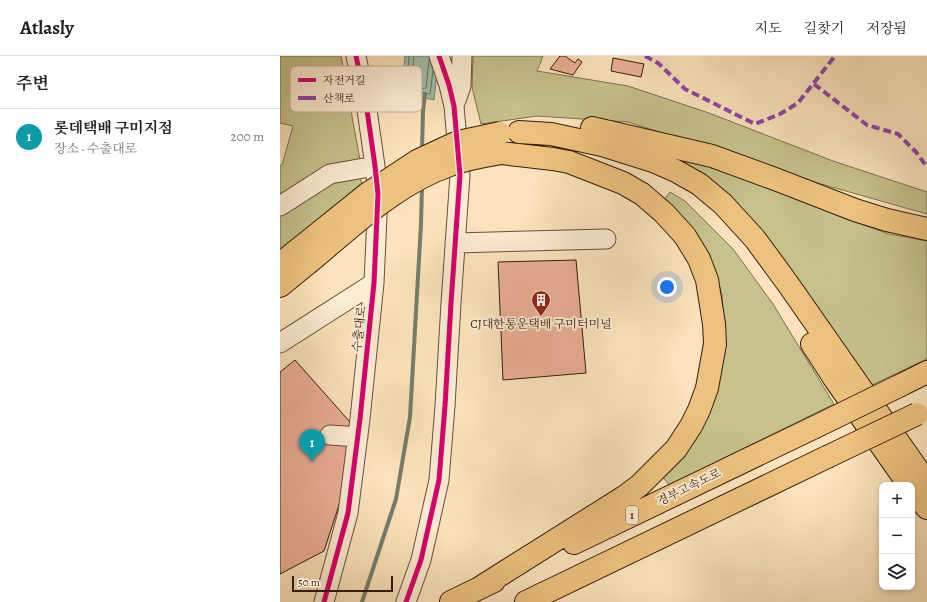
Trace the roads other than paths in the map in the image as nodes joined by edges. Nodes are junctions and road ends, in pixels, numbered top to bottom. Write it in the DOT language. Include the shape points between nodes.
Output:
graph roads {
  1 [pos="356,56"];
  2 [pos="439,56"];
  3 [pos="462,56"];
  4 [pos="358,66"];
  5 [pos="454,106"];
  6 [pos="367,112"];
  7 [pos="507,139"];
  8 [pos="376,166"];
  9 [pos="280,206"];
  10 [pos="927,229"];
  11 [pos="606,239"];
  12 [pos="455,243"];
  13 [pos="294,260"];
  14 [pos="374,283"];
  15 [pos="280,286"];
  16 [pos="280,343"];
  17 [pos="927,372"];
  18 [pos="924,412"];
  19 [pos="330,435"];
  20 [pos="358,437"];
  21 [pos="907,482"];
  22 [pos="927,483"];
  23 [pos="915,493"];
  24 [pos="927,508"];
  25 [pos="481,587"];
  26 [pos="324,602"];
  27 [pos="406,602"];
  28 [pos="451,602"];
  29 [pos="526,602"];
  1 -- 4 [label="street, 수출대로"];
  2 -- 5 [label="street"];
  3 -- 5 [label="street" via="461,86"];
  5 -- 12 [label="street" via="460,175"];
  6 -- 8 [label="street, 수출대로"];
  7 -- 10 [label="highway" via="554,126 588,128 712,156 856,210"];
  7 -- 13 [label="highway, bridge" via="472,158 420,178"];
  7 -- 21 [label="highway" via="532,148 557,148 610,158 644,170 676,184 723,222 792,314"];
  7 -- 22 [label="highway" via="551,134 566,137 653,161 700,184 723,204 755,240"];
  7 -- 25 [label="highway" via="553,159 569,162 623,183 642,194 664,213 685,236 707,280 715,344 707,388 699,410 676,449 640,485 624,497"];
  8 -- 9 [label="street" via="330,174"];
  8 -- 14 [label="street, 수출대로" via="378,194"];
  11 -- 12 [label="street"];
  12 -- 27 [label="street" via="439,480 421,560"];
  13 -- 15 [label="highway"];
  14 -- 16 [label="street"];
  14 -- 20 [label="street, 수출대로"];
  17 -- 25 [label="highway, 경부고속도로 / 1, bridge"];
  18 -- 29 [label="highway, bridge"];
  19 -- 20 [label="street"];
  20 -- 26 [label="street, 수출대로" via="348,513"];
  23 -- 24 [label="highway"];
  25 -- 28 [label="highway, 경부고속도로 / 1"];
}
